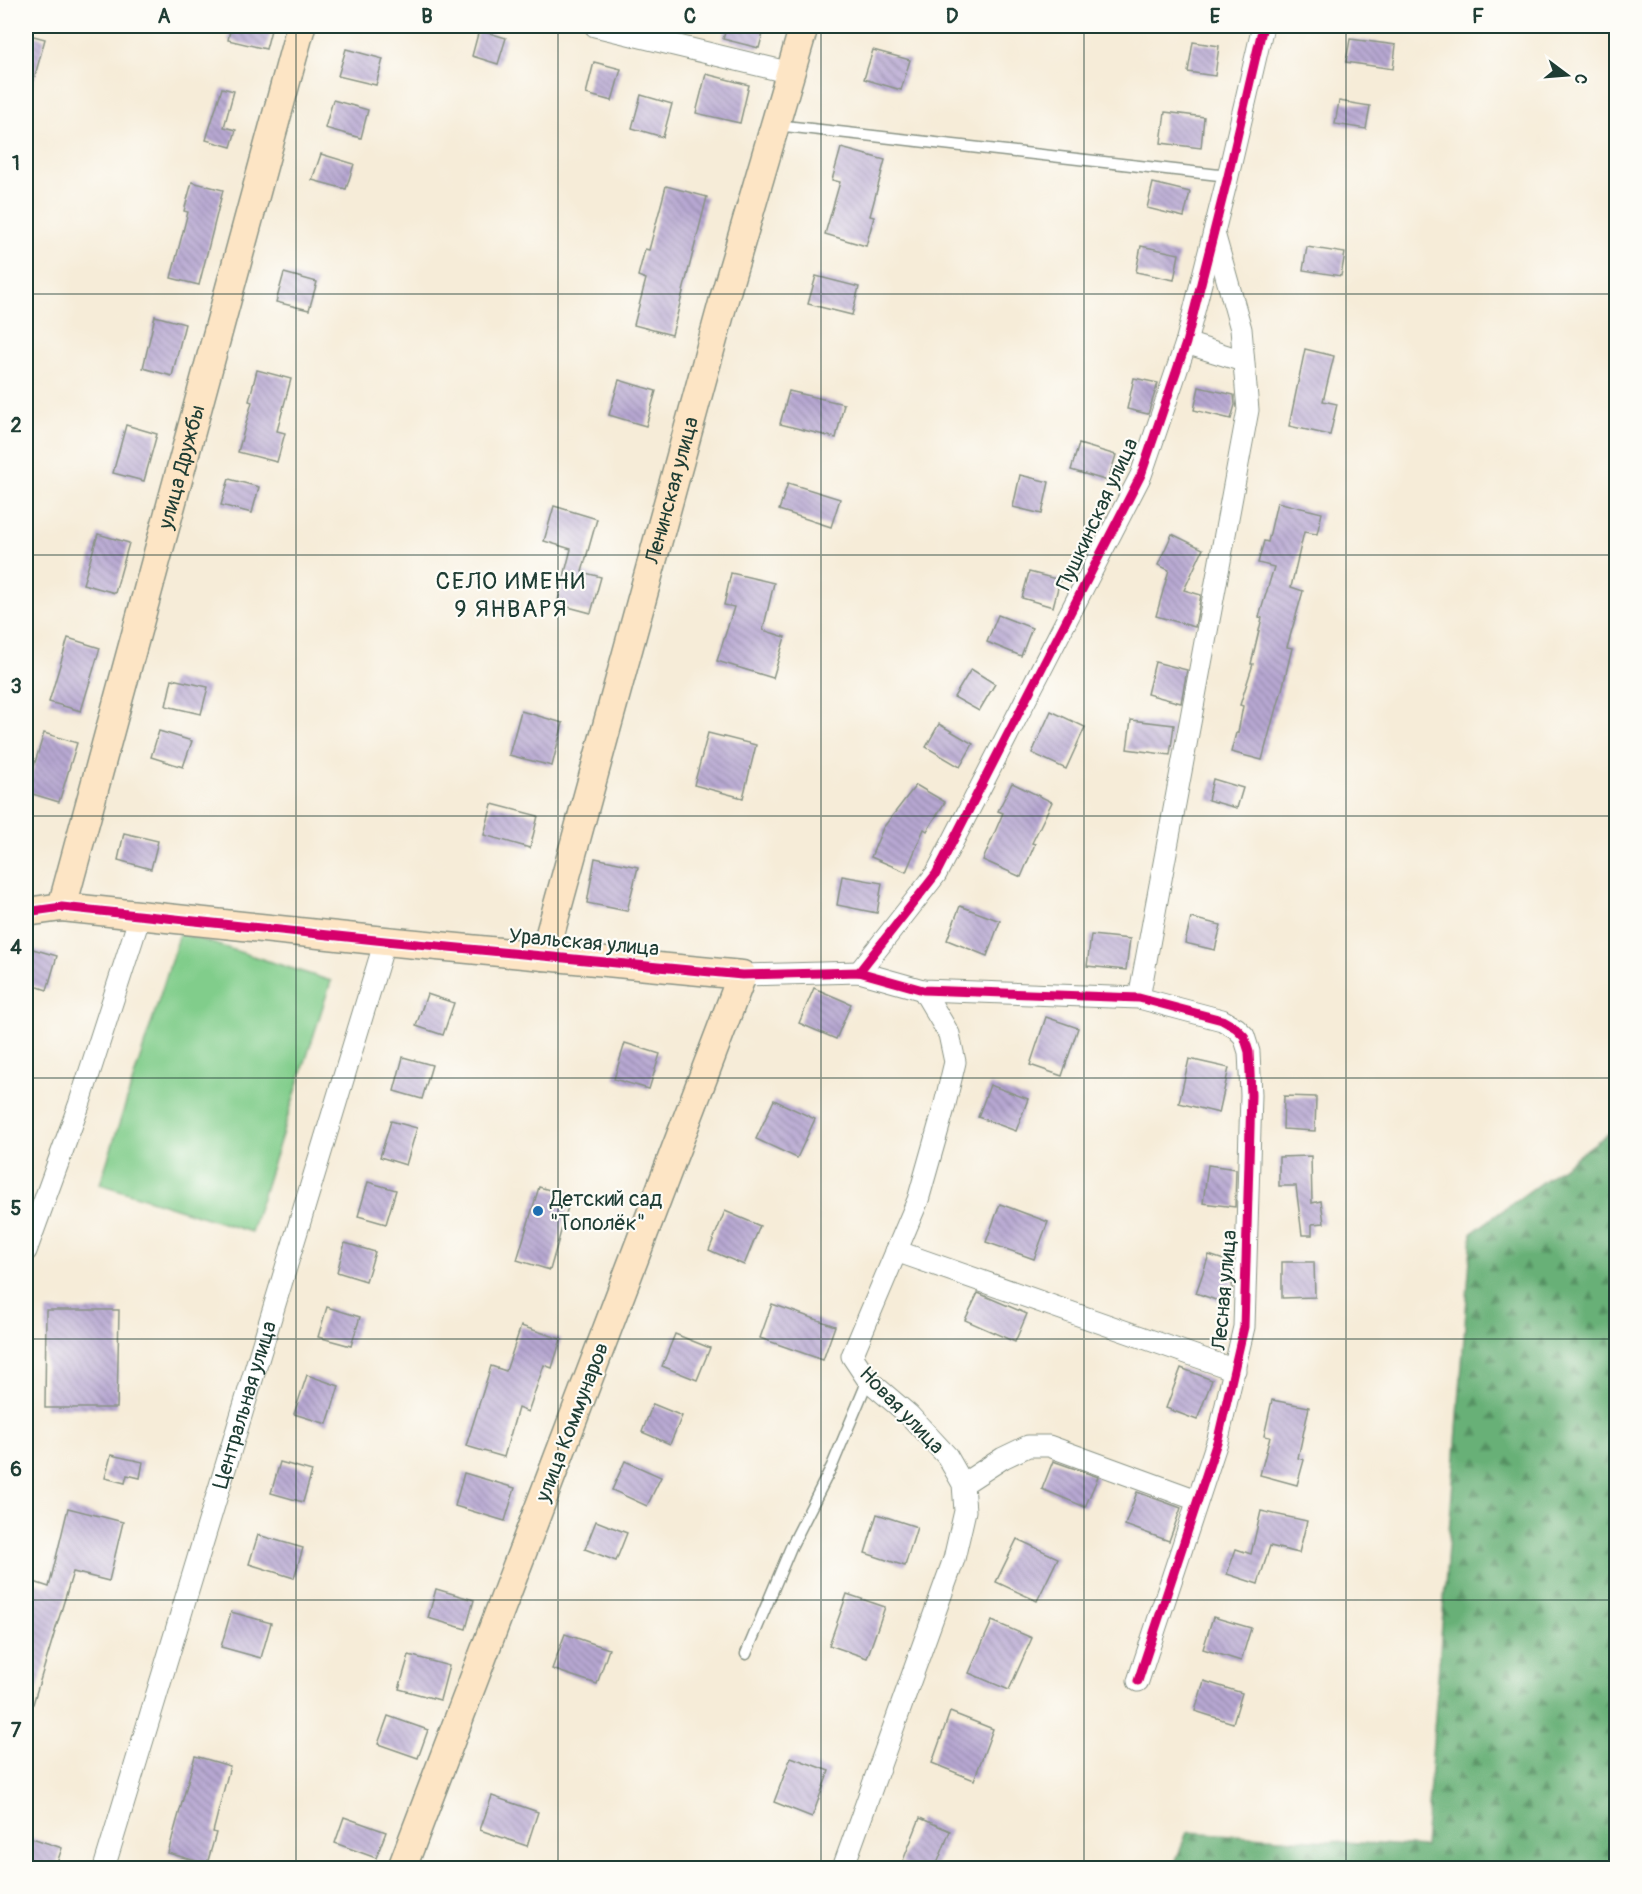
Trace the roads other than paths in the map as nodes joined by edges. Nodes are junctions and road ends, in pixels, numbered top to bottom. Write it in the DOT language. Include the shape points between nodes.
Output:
graph roads {
  1 [pos="301,26"];
  2 [pos="595,26"];
  3 [pos="804,26"];
  4 [pos="1263,26"];
  5 [pos="791,73"];
  6 [pos="776,125"];
  7 [pos="1228,176"];
  8 [pos="1214,233"];
  9 [pos="1186,343"];
  10 [pos="1244,361"];
  11 [pos="62,907"];
  12 [pos="26,912"];
  13 [pos="140,916"];
  14 [pos="385,941"];
  15 [pos="544,956"];
  16 [pos="859,972"];
  17 [pos="741,975"];
  18 [pos="923,990"];
  19 [pos="1139,998"];
  20 [pos="34,1196"];
  21 [pos="26,1251"];
  22 [pos="896,1251"];
  23 [pos="1235,1370"];
  24 [pos="868,1380"];
  25 [pos="963,1484"];
  26 [pos="1197,1500"];
  27 [pos="746,1654"];
  28 [pos="1138,1681"];
  29 [pos="104,1869"];
  30 [pos="402,1869"];
  31 [pos="843,1869"];
  1 -- 11 [label="street, улица Дружбы"];
  2 -- 5 [label="street"];
  3 -- 5 [label="street, Ленинская улица"];
  4 -- 7 [label="street, Пушкинская улица"];
  5 -- 6 [label="street, Ленинская улица"];
  6 -- 7 [label="lane"];
  6 -- 15 [label="street, Ленинская улица" via="724,298"];
  7 -- 8 [label="street, Пушкинская улица"];
  8 -- 9 [label="street, Пушкинская улица"];
  8 -- 10 [label="street" via="1241,329"];
  9 -- 10 [label="street"];
  9 -- 16 [label="street, Пушкинская улица" via="1141,475 936,874"];
  10 -- 19 [label="street" via="1248,410"];
  11 -- 12 [label="street, Уральская улица"];
  11 -- 13 [label="street, Уральская улица"];
  13 -- 14 [label="street, Уральская улица"];
  13 -- 20 [label="street" via="79,1105"];
  14 -- 15 [label="street, Уральская улица"];
  14 -- 29 [label="street, Центральная улица"];
  15 -- 17 [label="street, Уральская улица"];
  16 -- 17 [label="street, Уральская улица"];
  16 -- 18 [label="street, Уральская улица"];
  17 -- 30 [label="street, улица Коммунаров"];
  18 -- 19 [label="street, Уральская улица"];
  18 -- 22 [label="street, Новая улица" via="950,1034 955,1062 918,1200"];
  19 -- 23 [label="street, Лесная улица" via="1222,1020 1244,1036 1249,1052 1246,1294"];
  20 -- 21 [label="street"];
  22 -- 23 [label="street"];
  22 -- 24 [label="street, Новая улица" via="852,1356"];
  23 -- 26 [label="street, Лесная улица" via="1218,1439"];
  24 -- 25 [label="street, Новая улица" via="909,1415 947,1456"];
  24 -- 27 [label="lane"];
  25 -- 26 [label="street" via="1028,1446 1049,1446"];
  25 -- 31 [label="street, Новая улица" via="964,1511 954,1560"];
  26 -- 28 [label="street, Лесная улица"];
}
